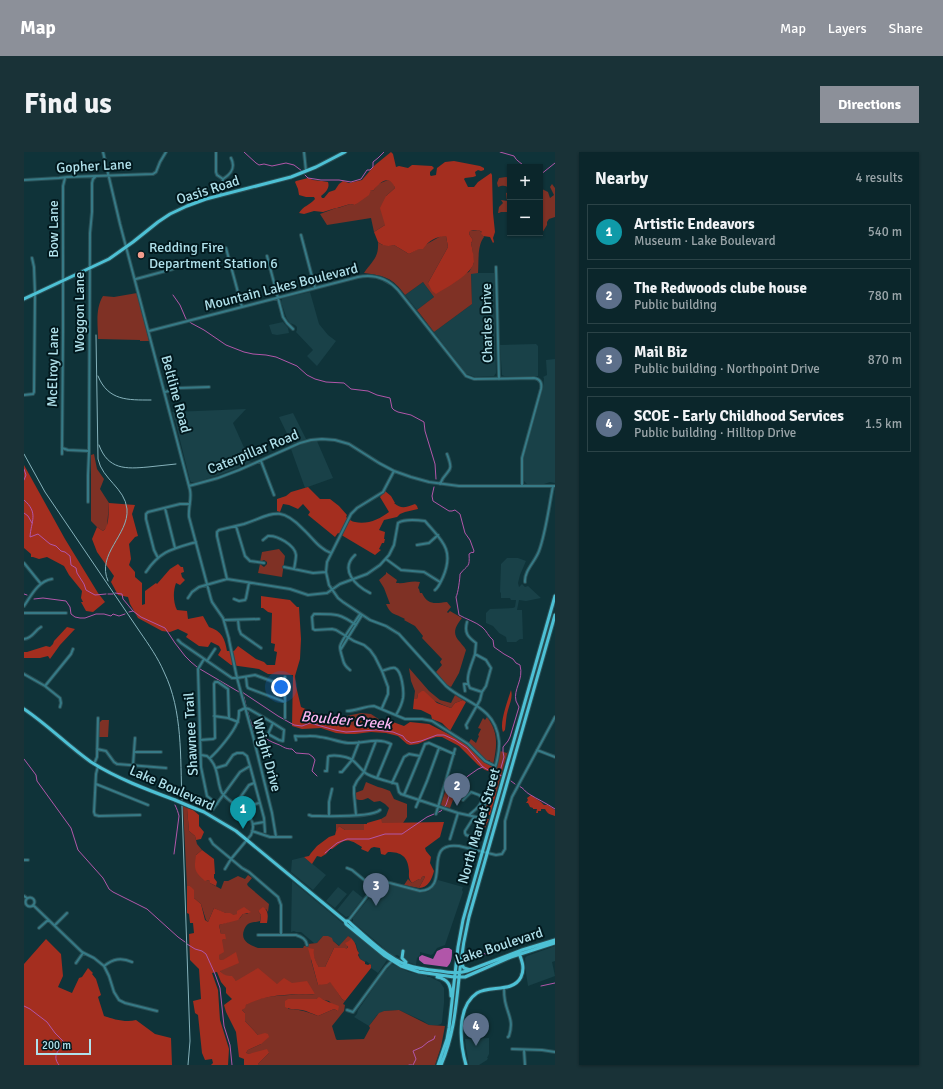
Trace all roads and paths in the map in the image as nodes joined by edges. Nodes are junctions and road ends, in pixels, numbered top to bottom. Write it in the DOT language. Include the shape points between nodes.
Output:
graph roads {
  1 [pos="103,152"];
  2 [pos="166,152"];
  3 [pos="216,152"];
  4 [pos="304,152"];
  5 [pos="345,152"];
  6 [pos="231,158"];
  7 [pos="306,171"];
  8 [pos="109,175"];
  9 [pos="96,176"];
  10 [pos="65,178"];
  11 [pos="222,179"];
  12 [pos="24,180"];
  13 [pos="220,196"];
  14 [pos="301,235"];
  15 [pos="127,247"];
  16 [pos="226,248"];
  17 [pos="267,256"];
  18 [pos="32,258"];
  19 [pos="496,267"];
  20 [pos="90,269"];
  21 [pos="173,269"];
  22 [pos="135,279"];
  23 [pos="63,281"];
  24 [pos="315,288"];
  25 [pos="35,294"];
  26 [pos="278,298"];
  27 [pos="24,299"];
  28 [pos="242,307"];
  29 [pos="293,329"];
  30 [pos="149,331"];
  31 [pos="499,379"];
  32 [pos="209,387"];
  33 [pos="165,392"];
  34 [pos="24,395"];
  35 [pos="62,448"];
  36 [pos="89,451"];
  37 [pos="62,454"];
  38 [pos="447,454"];
  39 [pos="261,461"];
  40 [pos="394,471"];
  41 [pos="440,484"];
  42 [pos="189,486"];
  43 [pos="522,486"];
  44 [pos="554,486"];
  45 [pos="274,496"];
  46 [pos="88,502"];
  47 [pos="190,504"];
  48 [pos="165,508"];
  49 [pos="236,526"];
  50 [pos="438,535"];
  51 [pos="263,540"];
  52 [pos="196,542"];
  53 [pos="417,545"];
  54 [pos="175,548"];
  55 [pos="331,554"];
  56 [pos="355,555"];
  57 [pos="158,558"];
  58 [pos="386,559"];
  59 [pos="24,563"];
  60 [pos="264,563"];
  61 [pos="284,567"];
  62 [pos="294,569"];
  63 [pos="146,572"];
  64 [pos="326,572"];
  65 [pos="52,579"];
  66 [pos="228,579"];
  67 [pos="353,579"];
  68 [pos="249,582"];
  69 [pos="440,582"];
  70 [pos="525,582"];
  71 [pos="41,584"];
  72 [pos="206,584"];
  73 [pos="332,590"];
  74 [pos="435,590"];
  75 [pos="370,593"];
  76 [pos="555,596"];
  77 [pos="188,598"];
  78 [pos="234,599"];
  79 [pos="24,606"];
  80 [pos="24,613"];
  81 [pos="66,613"];
  82 [pos="361,615"];
  83 [pos="555,615"];
  84 [pos="258,619"];
  85 [pos="224,620"];
  86 [pos="238,620"];
  87 [pos="467,622"];
  88 [pos="355,624"];
  89 [pos="41,627"];
  90 [pos="347,637"];
  91 [pos="24,639"];
  92 [pos="229,639"];
  93 [pos="178,640"];
  94 [pos="261,648"];
  95 [pos="73,649"];
  96 [pos="215,649"];
  97 [pos="475,654"];
  98 [pos="204,659"];
  99 [pos="207,661"];
  100 [pos="350,670"];
  101 [pos="382,671"];
  102 [pos="24,674"];
  103 [pos="246,676"];
  104 [pos="285,677"];
  105 [pos="237,678"];
  106 [pos="468,684"];
  107 [pos="45,686"];
  108 [pos="285,686"];
  109 [pos="465,691"];
  110 [pos="482,692"];
  111 [pos="285,702"];
  112 [pos="477,706"];
  113 [pos="60,707"];
  114 [pos="245,708"];
  115 [pos="382,708"];
  116 [pos="24,709"];
  117 [pos="347,711"];
  118 [pos="396,715"];
  119 [pos="214,716"];
  120 [pos="555,717"];
  121 [pos="98,718"];
  122 [pos="230,718"];
  123 [pos="285,718"];
  124 [pos="238,722"];
  125 [pos="273,723"];
  126 [pos="467,728"];
  127 [pos="135,738"];
  128 [pos="200,740"];
  129 [pos="296,740"];
  130 [pos="376,741"];
  131 [pos="359,742"];
  132 [pos="439,748"];
  133 [pos="455,748"];
  134 [pos="97,749"];
  135 [pos="537,750"];
  136 [pos="422,751"];
  137 [pos="134,752"];
  138 [pos="161,752"];
  139 [pos="414,754"];
  140 [pos="454,754"];
  141 [pos="201,755"];
  142 [pos="420,756"];
  143 [pos="555,757"];
  144 [pos="210,758"];
  145 [pos="352,760"];
  146 [pos="94,764"];
  147 [pos="133,765"];
  148 [pos="98,766"];
  149 [pos="250,766"];
  150 [pos="495,766"];
  151 [pos="166,768"];
  152 [pos="216,768"];
  153 [pos="325,771"];
  154 [pos="340,772"];
  155 [pos="364,772"];
  156 [pos="377,778"];
  157 [pos="254,783"];
  158 [pos="392,783"];
  159 [pos="96,784"];
  160 [pos="332,789"];
  161 [pos="224,795"];
  162 [pos="404,795"];
  163 [pos="419,800"];
  164 [pos="463,800"];
  165 [pos="260,803"];
  166 [pos="217,804"];
  167 [pos="234,804"];
  168 [pos="148,805"];
  169 [pos="439,806"];
  170 [pos="416,807"];
  171 [pos="213,809"];
  172 [pos="380,810"];
  173 [pos="246,813"];
  174 [pos="458,813"];
  175 [pos="436,814"];
  176 [pos="140,815"];
  177 [pos="309,815"];
  178 [pos="356,815"];
  179 [pos="329,816"];
  180 [pos="469,816"];
  181 [pos="474,817"];
  182 [pos="481,818"];
  183 [pos="264,822"];
  184 [pos="253,824"];
  185 [pos="252,831"];
  186 [pos="265,832"];
  187 [pos="292,837"];
  188 [pos="472,837"];
  189 [pos="276,838"];
  190 [pos="450,838"];
  191 [pos="210,839"];
  192 [pos="247,839"];
  193 [pos="470,848"];
  194 [pos="482,852"];
  195 [pos="488,853"];
  196 [pos="231,859"];
  197 [pos="24,860"];
  198 [pos="28,860"];
  199 [pos="348,868"];
  200 [pos="226,869"];
  201 [pos="374,888"];
  202 [pos="24,896"];
  203 [pos="27,898"];
  204 [pos="33,905"];
  205 [pos="67,914"];
  206 [pos="48,920"];
  207 [pos="346,922"];
  208 [pos="55,926"];
  209 [pos="39,928"];
  210 [pos="258,935"];
  211 [pos="281,935"];
  212 [pos="366,938"];
  213 [pos="555,940"];
  214 [pos="555,943"];
  215 [pos="373,944"];
  216 [pos="307,945"];
  217 [pos="458,947"];
  218 [pos="404,951"];
  219 [pos="83,953"];
  220 [pos="519,953"];
  221 [pos="461,959"];
  222 [pos="393,960"];
  223 [pos="132,962"];
  224 [pos="76,963"];
  225 [pos="104,966"];
  226 [pos="414,967"];
  227 [pos="434,970"];
  228 [pos="471,970"];
  229 [pos="416,971"];
  230 [pos="440,971"];
  231 [pos="424,973"];
  232 [pos="455,975"];
  233 [pos="459,975"];
  234 [pos="504,988"];
  235 [pos="347,1010"];
  236 [pos="157,1011"];
  237 [pos="449,1028"];
  238 [pos="508,1037"];
  239 [pos="512,1049"];
  240 [pos="524,1050"];
  241 [pos="555,1052"];
  242 [pos="438,1065"];
  243 [pos="441,1065"];
  244 [pos="466,1065"];
  245 [pos="525,1065"];
  1 -- 8 [label="street, Beltline Road"];
  2 -- 8 [label="street, Gopher Lane" via="156,172"];
  3 -- 11 [label="street" via="216,172"];
  4 -- 7 [label="street"];
  5 -- 7 [label="main road, Oasis Road"];
  6 -- 11 [label="street" via="232,170"];
  7 -- 13 [label="main road, Oasis Road"];
  8 -- 9 [label="street, Gopher Lane"];
  8 -- 15 [label="street, Beltline Road"];
  9 -- 10 [label="street, Gopher Lane"];
  9 -- 20 [label="street, Woggon Lane" via="92,180"];
  10 -- 12 [label="street, Gopher Lane"];
  10 -- 23 [label="street, Bow Lane"];
  11 -- 13 [label="street"];
  13 -- 15 [label="main road, Oasis Road" via="170,214"];
  14 -- 24 [label="street"];
  15 -- 20 [label="main road, Oasis Road"];
  15 -- 22 [label="street, Beltline Road"];
  16 -- 28 [label="street"];
  17 -- 26 [label="street"];
  18 -- 25 [label="street"];
  19 -- 31 [label="street, Charles Drive"];
  20 -- 23 [label="main road, Oasis Road"];
  20 -- 36 [label="street, Woggon Lane"];
  21 -- 22 [label="street"];
  22 -- 30 [label="street, Beltline Road"];
  23 -- 25 [label="main road, Oasis Road"];
  23 -- 35 [label="street, McElroy Lane"];
  24 -- 26 [label="street, Mountain Lakes Boulevard"];
  24 -- 31 [label="street, Mountain Lakes Boulevard" via="364,276 385,280 394,285 466,376 474,379"];
  25 -- 27 [label="main road, Oasis Road"];
  25 -- 34 [label="street" via="34,392"];
  26 -- 28 [label="street, Mountain Lakes Boulevard"];
  26 -- 29 [label="street" via="283,318"];
  28 -- 30 [label="street, Mountain Lakes Boulevard"];
  30 -- 33 [label="street, Beltline Road"];
  31 -- 43 [label="street, Mountain Lakes Boulevard" via="537,378 541,383 522,458"];
  32 -- 33 [label="street" via="179,388"];
  33 -- 42 [label="street, Beltline Road"];
  35 -- 36 [label="street"];
  35 -- 37 [label="street, McElroy Lane"];
  36 -- 46 [label="street, Woggon Lane"];
  38 -- 41 [label="street" via="451,467"];
  39 -- 40 [label="street, Caterpillar Road" via="303,442 329,439 349,444"];
  39 -- 42 [label="street, Caterpillar Road" via="227,475"];
  39 -- 45 [label="street"];
  40 -- 41 [label="street, Caterpillar Road"];
  40 -- 55 [label="street" via="383,492 351,514"];
  41 -- 43 [label="street, Caterpillar Road"];
  42 -- 47 [label="street, Beltline Road"];
  43 -- 44 [label="street, Caterpillar Road"];
  44 -- 70 [label="street" via="540,546"];
  47 -- 48 [label="street"];
  47 -- 52 [label="street, Beltline Road" via="189,517"];
  48 -- 54 [label="street"];
  48 -- 57 [label="street" via="145,515"];
  49 -- 55 [label="street" via="270,514 280,514 294,520"];
  49 -- 60 [label="street" via="245,556 250,561"];
  49 -- 66 [label="street" via="216,533"];
  50 -- 53 [label="street" via="429,543"];
  50 -- 58 [label="street" via="425,521 399,522 394,545"];
  50 -- 69 [label="street" via="448,556"];
  51 -- 62 [label="street" via="272,536 288,544 296,553"];
  52 -- 54 [label="street"];
  52 -- 72 [label="street, Beltline Road"];
  54 -- 57 [label="street"];
  55 -- 64 [label="street"];
  56 -- 67 [label="street" via="348,565"];
  57 -- 63 [label="street"];
  58 -- 67 [label="street" via="374,570"];
  58 -- 69 [label="street" via="401,570 424,572"];
  59 -- 71 [label="street"];
  61 -- 62 [label="street"];
  62 -- 64 [label="street" via="313,573"];
  64 -- 73 [label="street"];
  65 -- 71 [label="street"];
  66 -- 68 [label="street"];
  66 -- 72 [label="street"];
  67 -- 73 [label="street"];
  67 -- 75 [label="street"];
  68 -- 73 [label="street" via="308,595"];
  68 -- 78 [label="street" via="245,600"];
  69 -- 74 [label="street"];
  71 -- 79 [label="street"];
  72 -- 77 [label="street" via="194,590"];
  72 -- 85 [label="street, Beltline Road" via="212,602"];
  73 -- 82 [label="street"];
  76 -- 194 [label="main road, North Market Street"];
  80 -- 81 [label="street"];
  82 -- 88 [label="street"];
  82 -- 112 [label="street" via="399,634 446,686"];
  83 -- 195 [label="main road, North Market Street"];
  84 -- 86 [label="street"];
  85 -- 86 [label="street"];
  85 -- 92 [label="street, Beltline Road"];
  86 -- 94 [label="street" via="242,634"];
  87 -- 97 [label="street" via="466,633 476,643"];
  88 -- 90 [label="street"];
  88 -- 90 [label="street" via="338,615 312,616 314,629 334,629"];
  89 -- 91 [label="street" via="31,637"];
  90 -- 100 [label="street" via="340,647 344,665"];
  90 -- 101 [label="street" via="369,648"];
  92 -- 105 [label="street, Wright Drive"];
  93 -- 98 [label="street"];
  95 -- 107 [label="street"];
  96 -- 99 [label="street"];
  97 -- 106 [label="street"];
  97 -- 110 [label="street" via="486,660 491,668"];
  98 -- 99 [label="street"];
  98 -- 128 [label="street, Shawnee Trail" via="198,669"];
  99 -- 105 [label="street" via="231,678"];
  101 -- 115 [label="street" via="388,691"];
  101 -- 118 [label="street" via="394,668 400,676 403,696"];
  102 -- 107 [label="street"];
  103 -- 105 [label="street"];
  103 -- 108 [label="street" via="255,675"];
  103 -- 111 [label="street" via="248,688"];
  104 -- 108 [label="street"];
  105 -- 114 [label="street, Wright Drive"];
  106 -- 109 [label="street" via="464,684"];
  106 -- 110 [label="street" via="470,688"];
  107 -- 113 [label="street" via="60,698"];
  108 -- 111 [label="street"];
  110 -- 112 [label="street"];
  111 -- 123 [label="street"];
  112 -- 126 [label="street" via="466,725"];
  112 -- 150 [label="street" via="490,718 498,734 499,748"];
  114 -- 124 [label="street" via="239,710"];
  114 -- 125 [label="street"];
  114 -- 189 [label="street, Wright Drive"];
  115 -- 117 [label="street" via="371,706"];
  115 -- 118 [label="street"];
  116 -- 146 [label="main road, Lake Boulevard"];
  118 -- 150 [label="street" via="405,719 432,722 468,744 485,761"];
  119 -- 122 [label="street"];
  119 -- 122 [label="street" via="214,682 218,682 228,690"];
  119 -- 128 [label="street" via="215,738"];
  120 -- 135 [label="street"];
  121 -- 134 [label="street"];
  122 -- 124 [label="street"];
  124 -- 144 [label="street"];
  125 -- 125 [label="street" via="284,730 283,741 268,734"];
  127 -- 137 [label="street"];
  128 -- 141 [label="street, Shawnee Trail"];
  129 -- 131 [label="street" via="295,736 315,736 342,742"];
  130 -- 131 [label="street"];
  130 -- 155 [label="street"];
  130 -- 156 [label="street" via="391,744"];
  131 -- 145 [label="street"];
  132 -- 136 [label="street" via="428,743"];
  132 -- 140 [label="street"];
  132 -- 163 [label="street"];
  133 -- 140 [label="street"];
  134 -- 146 [label="street"];
  134 -- 147 [label="street" via="107,751 115,763"];
  135 -- 143 [label="street"];
  135 -- 195 [label="street" via="512,797 505,821 504,851 498,855"];
  136 -- 139 [label="street"];
  136 -- 142 [label="street"];
  137 -- 138 [label="street"];
  137 -- 147 [label="street"];
  139 -- 142 [label="street"];
  139 -- 158 [label="street" via="402,758"];
  140 -- 169 [label="street"];
  141 -- 144 [label="street"];
  141 -- 166 [label="street, Shawnee Trail" via="201,770 207,796"];
  142 -- 162 [label="street"];
  144 -- 152 [label="street"];
  145 -- 153 [label="street" via="330,755 328,771"];
  145 -- 154 [label="street"];
  145 -- 155 [label="street"];
  146 -- 148 [label="main road, Lake Boulevard"];
  147 -- 151 [label="street"];
  148 -- 159 [label="street"];
  148 -- 192 [label="main road, Lake Boulevard, bridge" via="204,812"];
  149 -- 152 [label="street" via="247,756 239,753 226,764"];
  149 -- 157 [label="street"];
  149 -- 161 [label="street" via="240,772"];
  150 -- 182 [label="street"];
  152 -- 161 [label="street"];
  155 -- 156 [label="street"];
  155 -- 178 [label="street" via="354,788"];
  156 -- 158 [label="street"];
  157 -- 165 [label="street"];
  157 -- 167 [label="street" via="249,785"];
  158 -- 162 [label="street" via="397,784 399,792"];
  159 -- 168 [label="street"];
  159 -- 176 [label="street" via="95,815"];
  160 -- 179 [label="street"];
  161 -- 166 [label="street"];
  161 -- 167 [label="street"];
  162 -- 163 [label="street"];
  163 -- 169 [label="street"];
  163 -- 170 [label="street"];
  164 -- 180 [label="street" via="471,792 482,798"];
  165 -- 173 [label="street" via="252,805"];
  165 -- 183 [label="street"];
  166 -- 171 [label="street"];
  167 -- 173 [label="street"];
  169 -- 174 [label="street"];
  169 -- 175 [label="street"];
  172 -- 178 [label="street" via="373,814"];
  173 -- 184 [label="street"];
  174 -- 180 [label="street"];
  174 -- 190 [label="street"];
  177 -- 179 [label="street"];
  178 -- 179 [label="street"];
  180 -- 181 [label="street"];
  181 -- 182 [label="street"];
  181 -- 188 [label="street" via="465,833"];
  182 -- 193 [label="street"];
  183 -- 184 [label="street"];
  183 -- 186 [label="street"];
  184 -- 185 [label="street"];
  185 -- 189 [label="street"];
  185 -- 192 [label="street"];
  187 -- 189 [label="street"];
  191 -- 196 [label="street"];
  192 -- 196 [label="street"];
  192 -- 207 [label="main road, Lake Boulevard"];
  193 -- 194 [label="street"];
  193 -- 201 [label="street" via="453,846 443,849 437,859 436,880 426,890 384,882"];
  194 -- 195 [label="street"];
  194 -- 217 [label="main road, North Market Street"];
  195 -- 221 [label="main road, North Market Street" via="469,917"];
  196 -- 200 [label="street"];
  196 -- 211 [label="street" via="279,898"];
  197 -- 198 [label="street"];
  199 -- 201 [label="street"];
  201 -- 207 [label="street"];
  202 -- 203 [label="street"];
  203 -- 204 [label="street" via="27,905"];
  203 -- 204 [label="street" via="33,898"];
  204 -- 206 [label="street"];
  205 -- 208 [label="street"];
  206 -- 208 [label="street"];
  206 -- 209 [label="street"];
  207 -- 212 [label="main road, Lake Boulevard"];
  207 -- 212 [label="main road, Lake Boulevard"];
  208 -- 219 [label="street"];
  210 -- 211 [label="street"];
  211 -- 216 [label="street" via="300,936"];
  212 -- 215 [label="main road, Lake Boulevard"];
  213 -- 220 [label="main road, Lake Boulevard"];
  214 -- 220 [label="main road, Lake Boulevard"];
  215 -- 222 [label="main road, Lake Boulevard"];
  215 -- 222 [label="main road, Lake Boulevard"];
  217 -- 230 [label="main road" via="453,968"];
  217 -- 232 [label="main road, North Market Street"];
  218 -- 226 [label="main road" via="402,960"];
  219 -- 224 [label="street"];
  219 -- 225 [label="street"];
  220 -- 228 [label="main road, Lake Boulevard"];
  220 -- 233 [label="main road, Lake Boulevard" via="476,973 463,977"];
  220 -- 234 [label="main road" via="523,966 522,975 514,985"];
  221 -- 228 [label="main road" via="462,966"];
  221 -- 233 [label="main road, North Market Street"];
  222 -- 226 [label="main road, Lake Boulevard"];
  222 -- 229 [label="main road, Lake Boulevard"];
  222 -- 235 [label="street" via="354,1012"];
  223 -- 225 [label="street" via="119,959"];
  225 -- 236 [label="street" via="119,1000"];
  226 -- 227 [label="main road, Lake Boulevard"];
  227 -- 229 [label="main road"];
  227 -- 230 [label="main road, Lake Boulevard"];
  228 -- 233 [label="main road, Lake Boulevard"];
  229 -- 231 [label="main road, Lake Boulevard"];
  230 -- 232 [label="main road, Lake Boulevard"];
  231 -- 232 [label="main road, Lake Boulevard"];
  231 -- 237 [label="main road" via="442,978 449,985"];
  232 -- 233 [label="main road, Lake Boulevard"];
  232 -- 237 [label="main road, North Market Street"];
  233 -- 243 [label="main road, North Market Street" via="453,1027"];
  234 -- 238 [label="street" via="511,1017"];
  234 -- 244 [label="main road" via="480,992 465,1006 461,1039"];
  237 -- 242 [label="main road, North Market Street"];
  239 -- 240 [label="street"];
  240 -- 241 [label="street"];
  240 -- 245 [label="street"];
}
